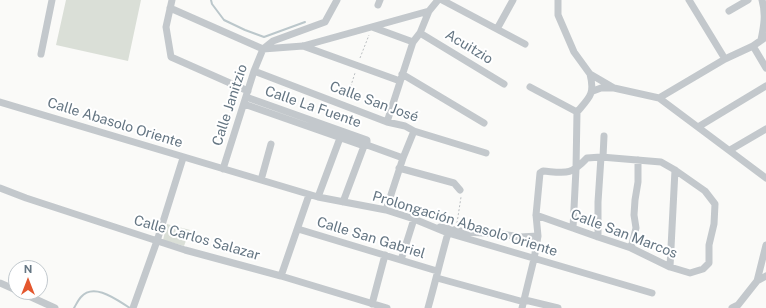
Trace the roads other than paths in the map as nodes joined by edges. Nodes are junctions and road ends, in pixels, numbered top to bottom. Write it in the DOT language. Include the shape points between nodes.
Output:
graph roads {
  1 [pos="52,0"];
  2 [pos="172,0"];
  3 [pos="337,0"];
  4 [pos="438,0"];
  5 [pos="442,0"];
  6 [pos="513,0"];
  7 [pos="558,0"];
  8 [pos="689,0"];
  9 [pos="748,0"];
  10 [pos="762,0"];
  11 [pos="170,8"];
  12 [pos="429,11"];
  13 [pos="729,11"];
  14 [pos="372,27"];
  15 [pos="497,29"];
  16 [pos="420,33"];
  17 [pos="764,39"];
  18 [pos="413,42"];
  19 [pos="525,44"];
  20 [pos="303,46"];
  21 [pos="753,46"];
  22 [pos="263,50"];
  23 [pos="40,54"];
  24 [pos="726,59"];
  25 [pos="766,68"];
  26 [pos="254,71"];
  27 [pos="590,74"];
  28 [pos="401,78"];
  29 [pos="504,84"];
  30 [pos="766,86"];
  31 [pos="530,87"];
  32 [pos="614,88"];
  33 [pos="593,91"];
  34 [pos="246,97"];
  35 [pos="659,98"];
  36 [pos="0,102"];
  37 [pos="577,112"];
  38 [pos="387,122"];
  39 [pos="308,123"];
  40 [pos="484,123"];
  41 [pos="698,127"];
  42 [pos="766,129"];
  43 [pos="414,131"];
  44 [pos="604,136"];
  45 [pos="340,138"];
  46 [pos="271,144"];
  47 [pos="365,145"];
  48 [pos="730,150"];
  49 [pos="486,153"];
  50 [pos="602,157"];
  51 [pos="183,158"];
  52 [pos="403,158"];
  53 [pos="638,160"];
  54 [pos="399,168"];
  55 [pos="224,169"];
  56 [pos="576,169"];
  57 [pos="675,170"];
  58 [pos="766,178"];
  59 [pos="261,180"];
  60 [pos="0,188"];
  61 [pos="460,190"];
  62 [pos="310,195"];
  63 [pos="318,197"];
  64 [pos="343,202"];
  65 [pos="386,210"];
  66 [pos="536,215"];
  67 [pos="414,219"];
  68 [pos="422,223"];
  69 [pos="574,228"];
  70 [pos="298,229"];
  71 [pos="448,233"];
  72 [pos="538,236"];
  73 [pos="598,237"];
  74 [pos="157,241"];
  75 [pos="766,245"];
  76 [pos="631,248"];
  77 [pos="385,255"];
  78 [pos="534,259"];
  79 [pos="401,260"];
  80 [pos="670,267"];
  81 [pos="437,275"];
  82 [pos="281,276"];
  83 [pos="766,276"];
  84 [pos="757,281"];
  85 [pos="652,293"];
  86 [pos="38,300"];
  87 [pos="372,304"];
  88 [pos="524,304"];
  89 [pos="135,305"];
  90 [pos="55,308"];
  91 [pos="387,308"];
  92 [pos="428,308"];
  93 [pos="558,308"];
  94 [pos="732,308"];
  1 -- 23 [label="street"];
  2 -- 11 [label="street"];
  3 -- 22 [label="street" via="325,22 273,41"];
  4 -- 12 [label="street"];
  5 -- 15 [label="street"];
  6 -- 15 [label="street"];
  7 -- 27 [label="street" via="558,15 574,52"];
  8 -- 24 [label="street"];
  9 -- 13 [label="street"];
  10 -- 17 [label="street" via="766,8"];
  11 -- 22 [label="street"];
  11 -- 34 [label="street, Calle La Fuente" via="166,27 171,57"];
  12 -- 14 [label="street"];
  12 -- 16 [label="street"];
  14 -- 18 [label="street"];
  14 -- 20 [label="street"];
  15 -- 19 [label="street"];
  16 -- 18 [label="street"];
  16 -- 29 [label="street, Acuitzio"];
  17 -- 21 [label="street"];
  18 -- 28 [label="street"];
  20 -- 22 [label="street"];
  20 -- 28 [label="street"];
  21 -- 24 [label="street"];
  21 -- 25 [label="street"];
  22 -- 26 [label="street, Calle Janitzio"];
  24 -- 35 [label="street"];
  26 -- 34 [label="street, Calle Janitzio"];
  26 -- 38 [label="street, Calle San José"];
  27 -- 32 [label="street"];
  27 -- 33 [label="street"];
  28 -- 38 [label="street"];
  28 -- 40 [label="street"];
  30 -- 41 [label="street"];
  31 -- 37 [label="street"];
  32 -- 33 [label="street"];
  32 -- 35 [label="street"];
  33 -- 37 [label="street" via="591,97"];
  34 -- 39 [label="street, Calle La Fuente"];
  34 -- 55 [label="street, Calle Janitzio"];
  35 -- 41 [label="street"];
  36 -- 51 [label="street, Calle Abasolo Oriente"];
  37 -- 56 [label="street"];
  38 -- 43 [label="street, Calle San José"];
  39 -- 45 [label="street, Calle La Fuente"];
  39 -- 47 [label="street, Calle La Fuente" via="367,140"];
  41 -- 48 [label="street"];
  42 -- 48 [label="street"];
  43 -- 49 [label="street, Calle San José"];
  43 -- 52 [label="street"];
  44 -- 50 [label="street"];
  45 -- 47 [label="street, Calle La Fuente"];
  45 -- 63 [label="street"];
  46 -- 59 [label="street"];
  47 -- 52 [label="street, Calle La Fuente"];
  47 -- 64 [label="street, Calle La Fuente"];
  48 -- 58 [label="street"];
  50 -- 53 [label="street"];
  50 -- 56 [label="street" via="587,158"];
  50 -- 73 [label="street"];
  51 -- 55 [label="street, Calle Abasolo Oriente"];
  51 -- 74 [label="street"];
  52 -- 54 [label="street"];
  53 -- 57 [label="street" via="661,162"];
  53 -- 76 [label="street" via="634,215 636,228"];
  54 -- 61 [label="street" via="454,183"];
  54 -- 65 [label="street"];
  55 -- 59 [label="street, Prolongación Abasolo Oriente"];
  56 -- 66 [label="street" via="566,173 540,173"];
  56 -- 69 [label="street"];
  57 -- 80 [label="street"];
  57 -- 80 [label="street, Calle San Marcos" via="705,191 715,204 714,224 709,245 709,263 703,269 690,273"];
  59 -- 62 [label="street, Prolongación Abasolo Oriente"];
  60 -- 74 [label="street, Calle Carlos Salazar"];
  62 -- 63 [label="street, Prolongación Abasolo Oriente"];
  62 -- 70 [label="street"];
  63 -- 64 [label="street, Prolongación Abasolo Oriente"];
  64 -- 65 [label="street, Prolongación Abasolo Oriente"];
  65 -- 67 [label="street, Prolongación Abasolo Oriente"];
  66 -- 69 [label="street, Calle San Marcos"];
  66 -- 72 [label="street"];
  67 -- 68 [label="street, Prolongación Abasolo Oriente"];
  67 -- 79 [label="street"];
  68 -- 71 [label="street, Prolongación Abasolo Oriente"];
  68 -- 72 [label="street" via="465,232"];
  69 -- 73 [label="street, Calle San Marcos"];
  70 -- 77 [label="street, Calle San Gabriel"];
  70 -- 82 [label="street"];
  71 -- 78 [label="street, Prolongación Abasolo Oriente"];
  71 -- 81 [label="street"];
  72 -- 78 [label="street"];
  73 -- 76 [label="street, Calle San Marcos"];
  74 -- 82 [label="street, Calle Carlos Salazar"];
  74 -- 89 [label="street"];
  75 -- 84 [label="street"];
  76 -- 80 [label="street, Calle San Marcos"];
  77 -- 79 [label="street, Calle San Gabriel"];
  77 -- 87 [label="street"];
  78 -- 85 [label="street, Prolongación Abasolo Oriente"];
  78 -- 88 [label="street"];
  79 -- 81 [label="street, Calle San Gabriel"];
  81 -- 88 [label="street, Calle San Gabriel"];
  81 -- 92 [label="street"];
  82 -- 87 [label="street, Calle Carlos Salazar"];
  83 -- 84 [label="street"];
  84 -- 94 [label="street" via="738,305"];
  86 -- 90 [label="street"];
  87 -- 91 [label="street, Calle Carlos Salazar"];
  88 -- 93 [label="street, Calle San Gabriel"];
}
